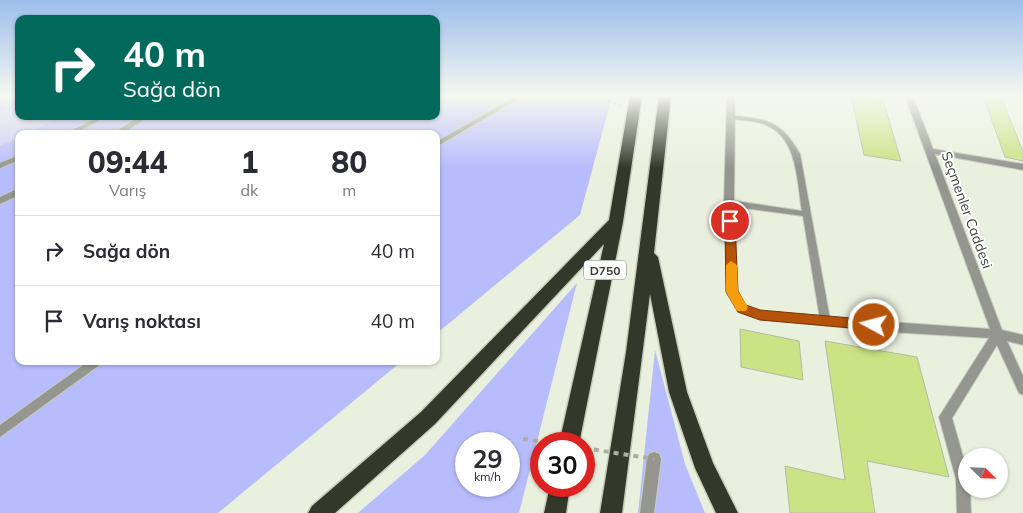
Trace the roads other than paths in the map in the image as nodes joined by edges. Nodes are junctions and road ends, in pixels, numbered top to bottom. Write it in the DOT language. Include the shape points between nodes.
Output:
graph roads {
  1 [pos="97,120"];
  2 [pos="139,120"];
  3 [pos="479,120"];
  4 [pos="632,120"];
  5 [pos="662,120"];
  6 [pos="730,120"];
  7 [pos="752,120"];
  8 [pos="919,120"];
  9 [pos="76,130"];
  10 [pos="123,130"];
  11 [pos="440,143"];
  12 [pos="931,151"];
  13 [pos="15,159"];
  14 [pos="0,166"];
  15 [pos="1023,167"];
  16 [pos="15,193"];
  17 [pos="0,201"];
  18 [pos="729,203"];
  19 [pos="806,214"];
  20 [pos="616,222"];
  21 [pos="648,246"];
  22 [pos="825,319"];
  23 [pos="998,334"];
  24 [pos="1023,340"];
  25 [pos="92,365"];
  26 [pos="1023,389"];
  27 [pos="0,432"];
  28 [pos="572,432"];
  29 [pos="654,459"];
  30 [pos="558,497"];
  31 [pos="319,513"];
  32 [pos="555,513"];
  33 [pos="610,513"];
  34 [pos="648,513"];
  35 [pos="727,513"];
  36 [pos="964,513"];
  1 -- 9 [label="lane"];
  2 -- 10 [label="street"];
  3 -- 11 [label="lane"];
  4 -- 20 [label="highway, D750"];
  5 -- 21 [label="highway, D750"];
  6 -- 18 [label="street"];
  7 -- 19 [label="lane" via="767,122 780,129 790,141 796,154"];
  8 -- 12 [label="street, Seçmenler Caddesi"];
  12 -- 15 [label="street"];
  12 -- 23 [label="street, Seçmenler Caddesi"];
  13 -- 14 [label="lane"];
  16 -- 17 [label="street"];
  18 -- 19 [label="lane"];
  18 -- 22 [label="street" via="732,292 742,309 760,315"];
  19 -- 22 [label="lane"];
  20 -- 28 [label="highway, D750"];
  20 -- 31 [label="highway" via="428,418"];
  21 -- 33 [label="highway, D750"];
  21 -- 35 [label="highway" via="678,392 705,468"];
  22 -- 23 [label="street"];
  23 -- 24 [label="street"];
  23 -- 26 [label="street, Seçmenler Caddesi"];
  23 -- 36 [label="street" via="945,417 963,479"];
  25 -- 27 [label="lane"];
  29 -- 34 [label="street"];
  30 -- 32 [label="highway"];
}
